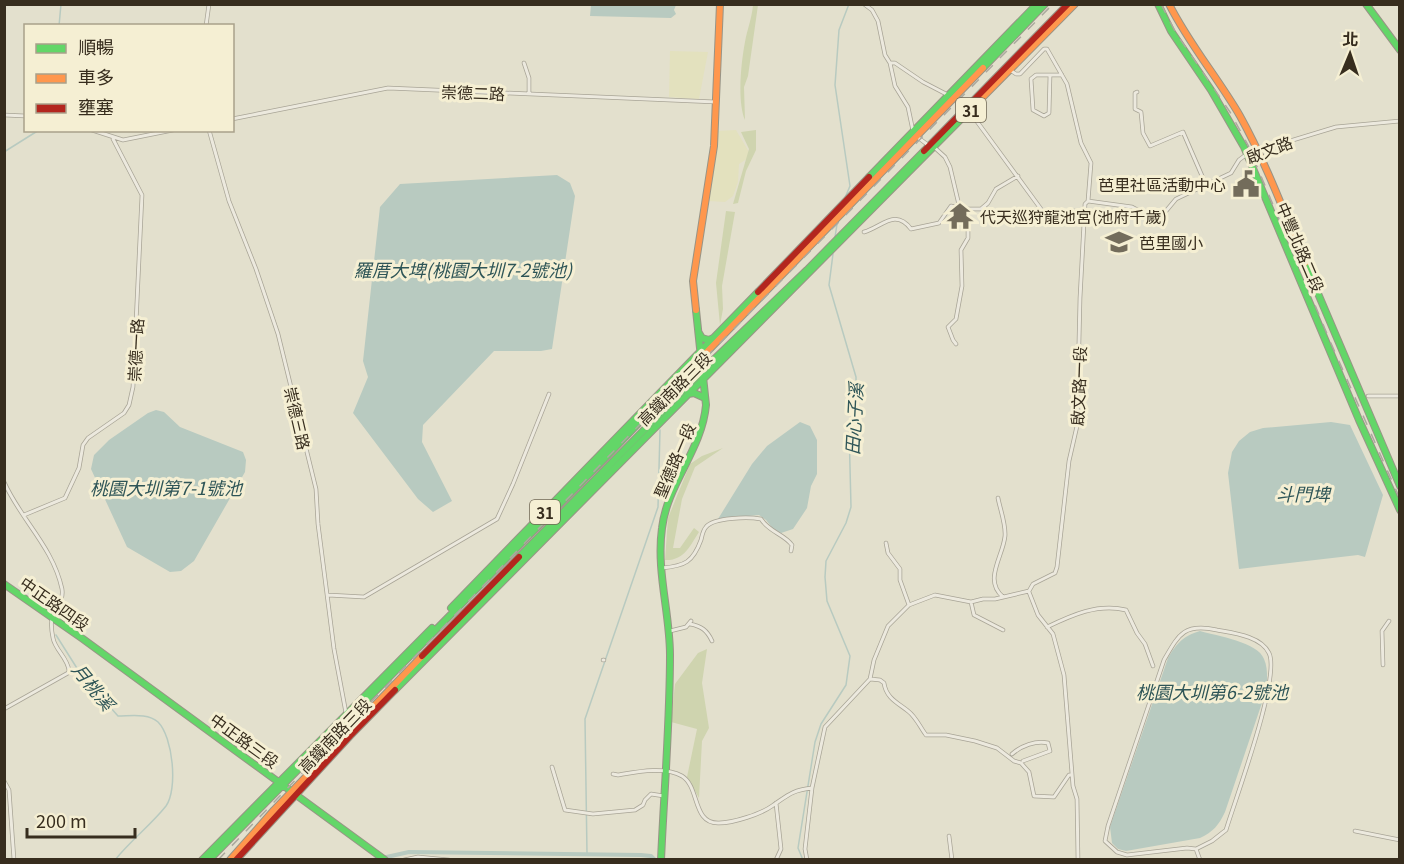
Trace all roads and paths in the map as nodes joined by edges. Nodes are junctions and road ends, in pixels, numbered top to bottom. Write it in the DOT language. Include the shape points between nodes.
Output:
graph roads {
  1 [pos="209,4"];
  2 [pos="720,4"];
  3 [pos="864,4"];
  4 [pos="1037,4"];
  5 [pos="1045,4"];
  6 [pos="1068,4"];
  7 [pos="1075,4"];
  8 [pos="1158,4"];
  9 [pos="1169,4"];
  10 [pos="1365,4"];
  11 [pos="206,24"];
  12 [pos="1400,50"];
  13 [pos="993,56"];
  14 [pos="524,63"];
  15 [pos="890,63"];
  16 [pos="973,70"];
  17 [pos="1010,70"];
  18 [pos="1050,75"];
  19 [pos="1062,75"];
  20 [pos="994,80"];
  21 [pos="1137,92"];
  22 [pos="529,94"];
  23 [pos="949,95"];
  24 [pos="716,102"];
  25 [pos="970,112"];
  26 [pos="4,114"];
  27 [pos="24,116"];
  28 [pos="234,120"];
  29 [pos="1400,121"];
  30 [pos="97,132"];
  31 [pos="164,132"];
  32 [pos="210,132"];
  33 [pos="914,133"];
  34 [pos="113,139"];
  35 [pos="932,146"];
  36 [pos="1257,151"];
  37 [pos="1247,154"];
  38 [pos="1018,176"];
  39 [pos="1206,185"];
  40 [pos="1088,201"];
  41 [pos="962,208"];
  42 [pos="1085,211"];
  43 [pos="864,232"];
  44 [pos="808,242"];
  45 [pos="809,271"];
  46 [pos="699,333"];
  47 [pos="715,338"];
  48 [pos="956,344"];
  49 [pos="703,354"];
  50 [pos="716,358"];
  51 [pos="703,375"];
  52 [pos="683,376"];
  53 [pos="693,381"];
  54 [pos="549,394"];
  55 [pos="688,394"];
  56 [pos="1368,396"];
  57 [pos="1400,396"];
  58 [pos="705,398"];
  59 [pos="608,455"];
  60 [pos="590,466"];
  61 [pos="4,482"];
  62 [pos="1400,486"];
  63 [pos="998,498"];
  64 [pos="1400,510"];
  65 [pos="24,515"];
  66 [pos="886,543"];
  67 [pos="791,551"];
  68 [pos="662,568"];
  69 [pos="4,584"];
  70 [pos="1029,591"];
  71 [pos="328,596"];
  72 [pos="1004,597"];
  73 [pos="971,602"];
  74 [pos="909,605"];
  75 [pos="52,619"];
  76 [pos="1389,621"];
  77 [pos="1047,627"];
  78 [pos="1003,630"];
  79 [pos="670,631"];
  80 [pos="711,641"];
  81 [pos="89,643"];
  82 [pos="412,648"];
  83 [pos="405,661"];
  84 [pos="1383,665"];
  85 [pos="1153,666"];
  86 [pos="870,679"];
  87 [pos="4,709"];
  88 [pos="346,715"];
  89 [pos="1012,754"];
  90 [pos="1023,761"];
  91 [pos="552,767"];
  92 [pos="664,771"];
  93 [pos="613,774"];
  94 [pos="1072,775"];
  95 [pos="4,781"];
  96 [pos="281,784"];
  97 [pos="812,788"];
  98 [pos="294,793"];
  99 [pos="664,796"];
  100 [pos="776,803"];
  101 [pos="1355,831"];
  102 [pos="949,836"];
  103 [pos="1400,840"];
  104 [pos="1196,849"];
  105 [pos="661,857"];
  106 [pos="385,859"];
  107 [pos="439,859"];
  108 [pos="14,860"];
  109 [pos="202,860"];
  110 [pos="209,860"];
  111 [pos="230,860"];
  112 [pos="236,860"];
  113 [pos="404,860"];
  114 [pos="449,860"];
  115 [pos="776,860"];
  116 [pos="807,860"];
  117 [pos="952,860"];
  118 [pos="1078,860"];
  119 [pos="1200,860"];
  1 -- 11 [label="street"];
  2 -- 24 [label="main road, 聖德路一段"];
  3 -- 15 [label="street" via="878,21"];
  4 -- 16 [label="main road, 高鐵南路三段 / 31"];
  5 -- 13 [label="main road, 高鐵南路三段 / 31"];
  6 -- 20 [label="main road, 高鐵南路三段 / 31"];
  7 -- 17 [label="main road, 高鐵南路三段 / 31"];
  8 -- 37 [label="main road, 中豐北路二段"];
  9 -- 36 [label="main road, 中豐北路二段" via="1239,115"];
  10 -- 12 [label="main road"];
  13 -- 16 [label="main road"];
  13 -- 33 [label="main road, 高鐵南路三段 / 31"];
  14 -- 22 [label="street"];
  15 -- 23 [label="street"];
  15 -- 33 [label="street"];
  16 -- 23 [label="main road, 高鐵南路三段 / 31"];
  17 -- 19 [label="street, 啟文路一段" via="1020,74 1047,49"];
  17 -- 20 [label="main road"];
  17 -- 25 [label="main road, 高鐵南路三段 / 31"];
  18 -- 18 [label="street" via="1034,76 1030,83 1033,110 1044,116 1050,113"];
  18 -- 19 [label="street"];
  19 -- 40 [label="street, 啟文路一段" via="1091,163"];
  20 -- 35 [label="main road, 高鐵南路三段 / 31"];
  21 -- 39 [label="street" via="1135,109 1141,112 1143,133 1150,146 1183,132"];
  22 -- 24 [label="street, 崇德二路"];
  22 -- 28 [label="street, 崇德二路" via="388,88"];
  23 -- 33 [label="main road, 高鐵南路三段 / 31"];
  24 -- 46 [label="main road, 聖德路一段" via="714,146 693,281"];
  25 -- 35 [label="main road, 高鐵南路三段 / 31"];
  25 -- 38 [label="street"];
  26 -- 27 [label="street"];
  29 -- 36 [label="street, 啟文路" via="1336,127"];
  30 -- 34 [label="street"];
  31 -- 34 [label="street"];
  32 -- 71 [label="street, 崇德三路" via="229,201 284,356 316,489"];
  33 -- 35 [label="street"];
  33 -- 44 [label="main road, 高鐵南路三段 / 31"];
  34 -- 65 [label="street, 崇德一路" via="142,195 129,405 83,445 76,477 65,498"];
  35 -- 41 [label="street" via="950,167"];
  35 -- 45 [label="main road, 高鐵南路三段 / 31"];
  36 -- 37 [label="street, 啟文路"];
  36 -- 62 [label="main road, 中豐北路二段"];
  37 -- 39 [label="street, 啟文路" via="1231,173"];
  37 -- 64 [label="main road, 中豐北路二段"];
  38 -- 41 [label="street" via="996,189 981,209"];
  38 -- 42 [label="street" via="1051,221 1069,212"];
  39 -- 40 [label="street, 啟文路" via="1176,199 1153,218 1132,207"];
  40 -- 42 [label="street, 啟文路一段"];
  41 -- 43 [label="street" via="951,206 939,223 911,229 897,219"];
  41 -- 48 [label="street" via="968,238 961,250 962,286 956,319 948,327"];
  42 -- 70 [label="street, 啟文路一段" via="1077,426 1055,573 1033,584"];
  44 -- 47 [label="main road, 高鐵南路三段 / 31"];
  44 -- 49 [label="main road, 高鐵南路三段 / 31"];
  45 -- 50 [label="main road, 高鐵南路三段 / 31"];
  45 -- 51 [label="main road, 高鐵南路三段 / 31"];
  46 -- 47 [label="main road" via="702,338"];
  46 -- 49 [label="main road, 聖德路一段"];
  47 -- 49 [label="main road, 高鐵南路三段 / 31"];
  49 -- 50 [label="main road"];
  49 -- 51 [label="main road, 聖德路一段"];
  49 -- 52 [label="main road, 高鐵南路三段 / 31"];
  49 -- 60 [label="main road, 高鐵南路三段 / 31"];
  50 -- 51 [label="main road, 高鐵南路三段 / 31"];
  51 -- 53 [label="main road, 高鐵南路三段 / 31"];
  51 -- 55 [label="main road, 高鐵南路三段 / 31"];
  51 -- 58 [label="main road, 聖德路一段"];
  52 -- 53 [label="main road" via="690,375"];
  52 -- 59 [label="main road, 高鐵南路三段 / 31"];
  53 -- 98 [label="main road, 高鐵南路三段 / 31" via="360,719"];
  54 -- 71 [label="street" via="497,519 364,597"];
  55 -- 58 [label="main road"];
  55 -- 98 [label="main road, 高鐵南路三段 / 31"];
  56 -- 57 [label="street"];
  58 -- 68 [label="main road, 聖德路一段" via="705,425 674,486 662,525"];
  59 -- 60 [label="main road"];
  59 -- 83 [label="main road, 高鐵南路三段 / 31"];
  60 -- 82 [label="main road, 高鐵南路三段 / 31"];
  61 -- 65 [label="street"];
  63 -- 72 [label="street" via="1005,535 994,585"];
  65 -- 75 [label="street" via="49,552 62,590"];
  66 -- 74 [label="street" via="900,569"];
  67 -- 68 [label="street" via="787,538 775,533 761,519 724,519 704,528 692,559"];
  68 -- 79 [label="main road, 聖德路一段"];
  69 -- 75 [label="main road, 中正路四段"];
  70 -- 72 [label="street"];
  70 -- 77 [label="street"];
  71 -- 88 [label="street, 崇德三路"];
  72 -- 73 [label="street"];
  73 -- 74 [label="street" via="935,595"];
  73 -- 78 [label="street" via="974,615"];
  74 -- 86 [label="street" via="888,626"];
  75 -- 81 [label="main road, 中正路四段"];
  75 -- 87 [label="street" via="53,640 66,660 68,673"];
  76 -- 84 [label="street" via="1382,631"];
  77 -- 85 [label="street" via="1083,611 1126,610"];
  77 -- 94 [label="street" via="1053,634 1064,675"];
  79 -- 80 [label="street" via="690,622 707,632"];
  79 -- 92 [label="main road, 聖德路一段"];
  81 -- 96 [label="main road, 中正路三段"];
  82 -- 83 [label="main road"];
  82 -- 88 [label="main road, 高鐵南路三段 / 31"];
  83 -- 96 [label="main road, 高鐵南路三段 / 31"];
  86 -- 94 [label="street" via="884,683 886,693 914,717 926,735 975,741 998,748 1021,763 1029,772 1034,796 1054,797"];
  86 -- 97 [label="street" via="825,727"];
  88 -- 96 [label="main road, 高鐵南路三段 / 31"];
  89 -- 90 [label="street" via="1038,742 1048,743 1050,752"];
  91 -- 99 [label="street" via="565,810 635,810 651,794"];
  92 -- 93 [label="street"];
  92 -- 99 [label="main road, 聖德路一段"];
  92 -- 100 [label="street" via="682,776 707,820 719,823 746,817"];
  94 -- 118 [label="street" via="1077,799"];
  95 -- 108 [label="street" via="9,790"];
  96 -- 98 [label="main road, 中正路三段"];
  96 -- 109 [label="main road, 31"];
  96 -- 110 [label="main road, 31"];
  97 -- 100 [label="street" via="789,793"];
  97 -- 116 [label="street"];
  98 -- 106 [label="main road, 中正路三段"];
  98 -- 111 [label="main road, 31"];
  98 -- 112 [label="main road, 31"];
  99 -- 105 [label="main road, 聖德路一段"];
  100 -- 115 [label="street" via="781,849"];
  101 -- 103 [label="street"];
  102 -- 117 [label="street"];
  104 -- 104 [label="street" via="1127,855 1105,841 1164,660 1176,639 1189,628 1204,627 1261,643 1270,654 1271,671 1226,830"];
  104 -- 119 [label="street"];
  107 -- 113 [label="street"];
  107 -- 114 [label="street"];
}
